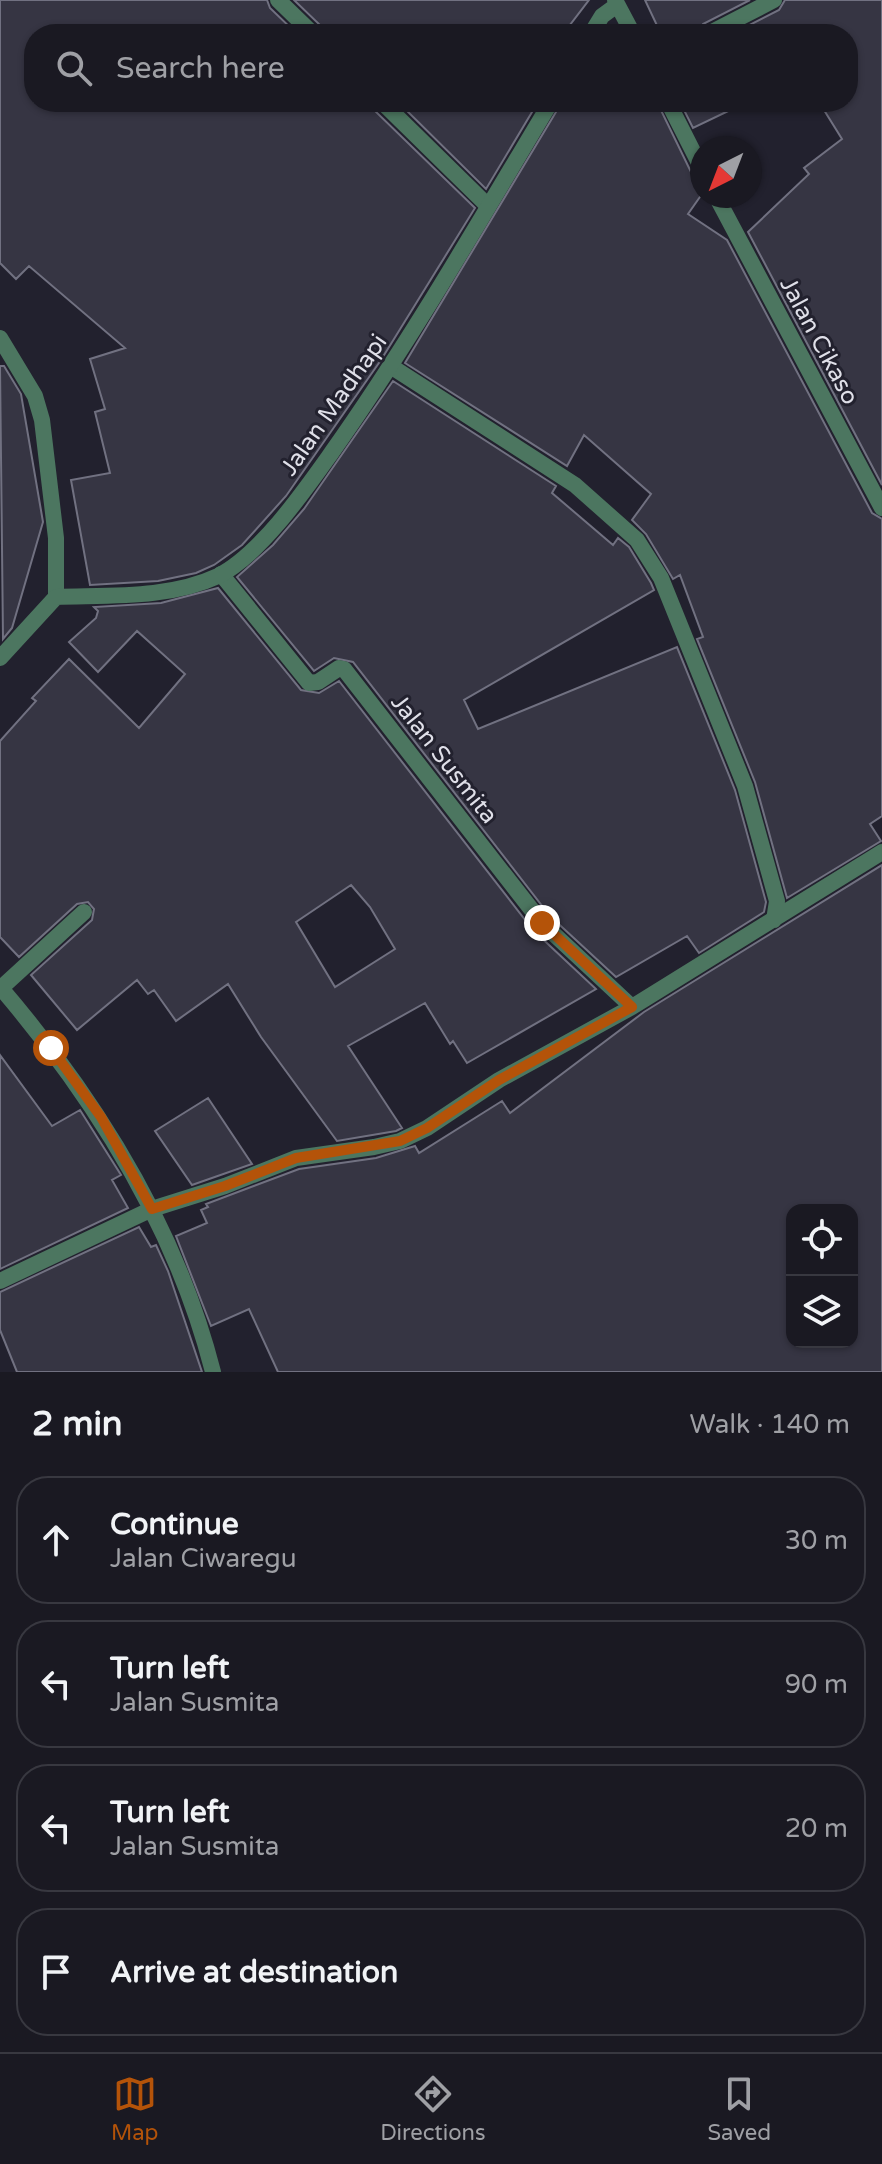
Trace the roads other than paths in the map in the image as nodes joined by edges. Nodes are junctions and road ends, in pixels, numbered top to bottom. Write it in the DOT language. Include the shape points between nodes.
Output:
graph roads {
  1 [pos="278,0"];
  2 [pos="774,0"];
  3 [pos="616,2"];
  4 [pos="303,24"];
  5 [pos="597,24"];
  6 [pos="628,24"];
  7 [pos="727,24"];
  8 [pos="392,112"];
  9 [pos="545,112"];
  10 [pos="673,112"];
  11 [pos="690,145"];
  12 [pos="488,206"];
  13 [pos="722,208"];
  14 [pos="0,338"];
  15 [pos="392,367"];
  16 [pos="882,508"];
  17 [pos="221,574"];
  18 [pos="56,597"];
  19 [pos="0,658"];
  20 [pos="882,852"];
  21 [pos="84,912"];
  22 [pos="774,920"];
  23 [pos="0,988"];
  24 [pos="632,1007"];
  25 [pos="152,1209"];
  26 [pos="0,1281"];
  27 [pos="213,1372"];
  1 -- 4 [label="street"];
  2 -- 7 [label="street"];
  3 -- 5 [label="street"];
  3 -- 6 [label="street"];
  8 -- 12 [label="street"];
  9 -- 12 [label="street, Jalan Madhapi"];
  10 -- 11 [label="street"];
  12 -- 15 [label="street, Jalan Madhapi"];
  13 -- 16 [label="street, Jalan Cikaso"];
  14 -- 18 [label="street" via="35,396 42,420 56,538"];
  15 -- 17 [label="street, Jalan Madhapi" via="272,530"];
  15 -- 22 [label="street" via="575,485 637,540 661,578 745,786 777,901"];
  17 -- 18 [label="street, Jalan Madhapi" via="191,586 135,594"];
  17 -- 24 [label="street, Jalan Susmita" via="309,683 344,669 542,923"];
  18 -- 19 [label="street"];
  20 -- 22 [label="street"];
  21 -- 23 [label="street"];
  22 -- 24 [label="street"];
  23 -- 25 [label="street" via="101,1117"];
  24 -- 25 [label="street" via="400,1141 296,1158"];
  25 -- 26 [label="street"];
  25 -- 27 [label="street" via="187,1284"];
}
